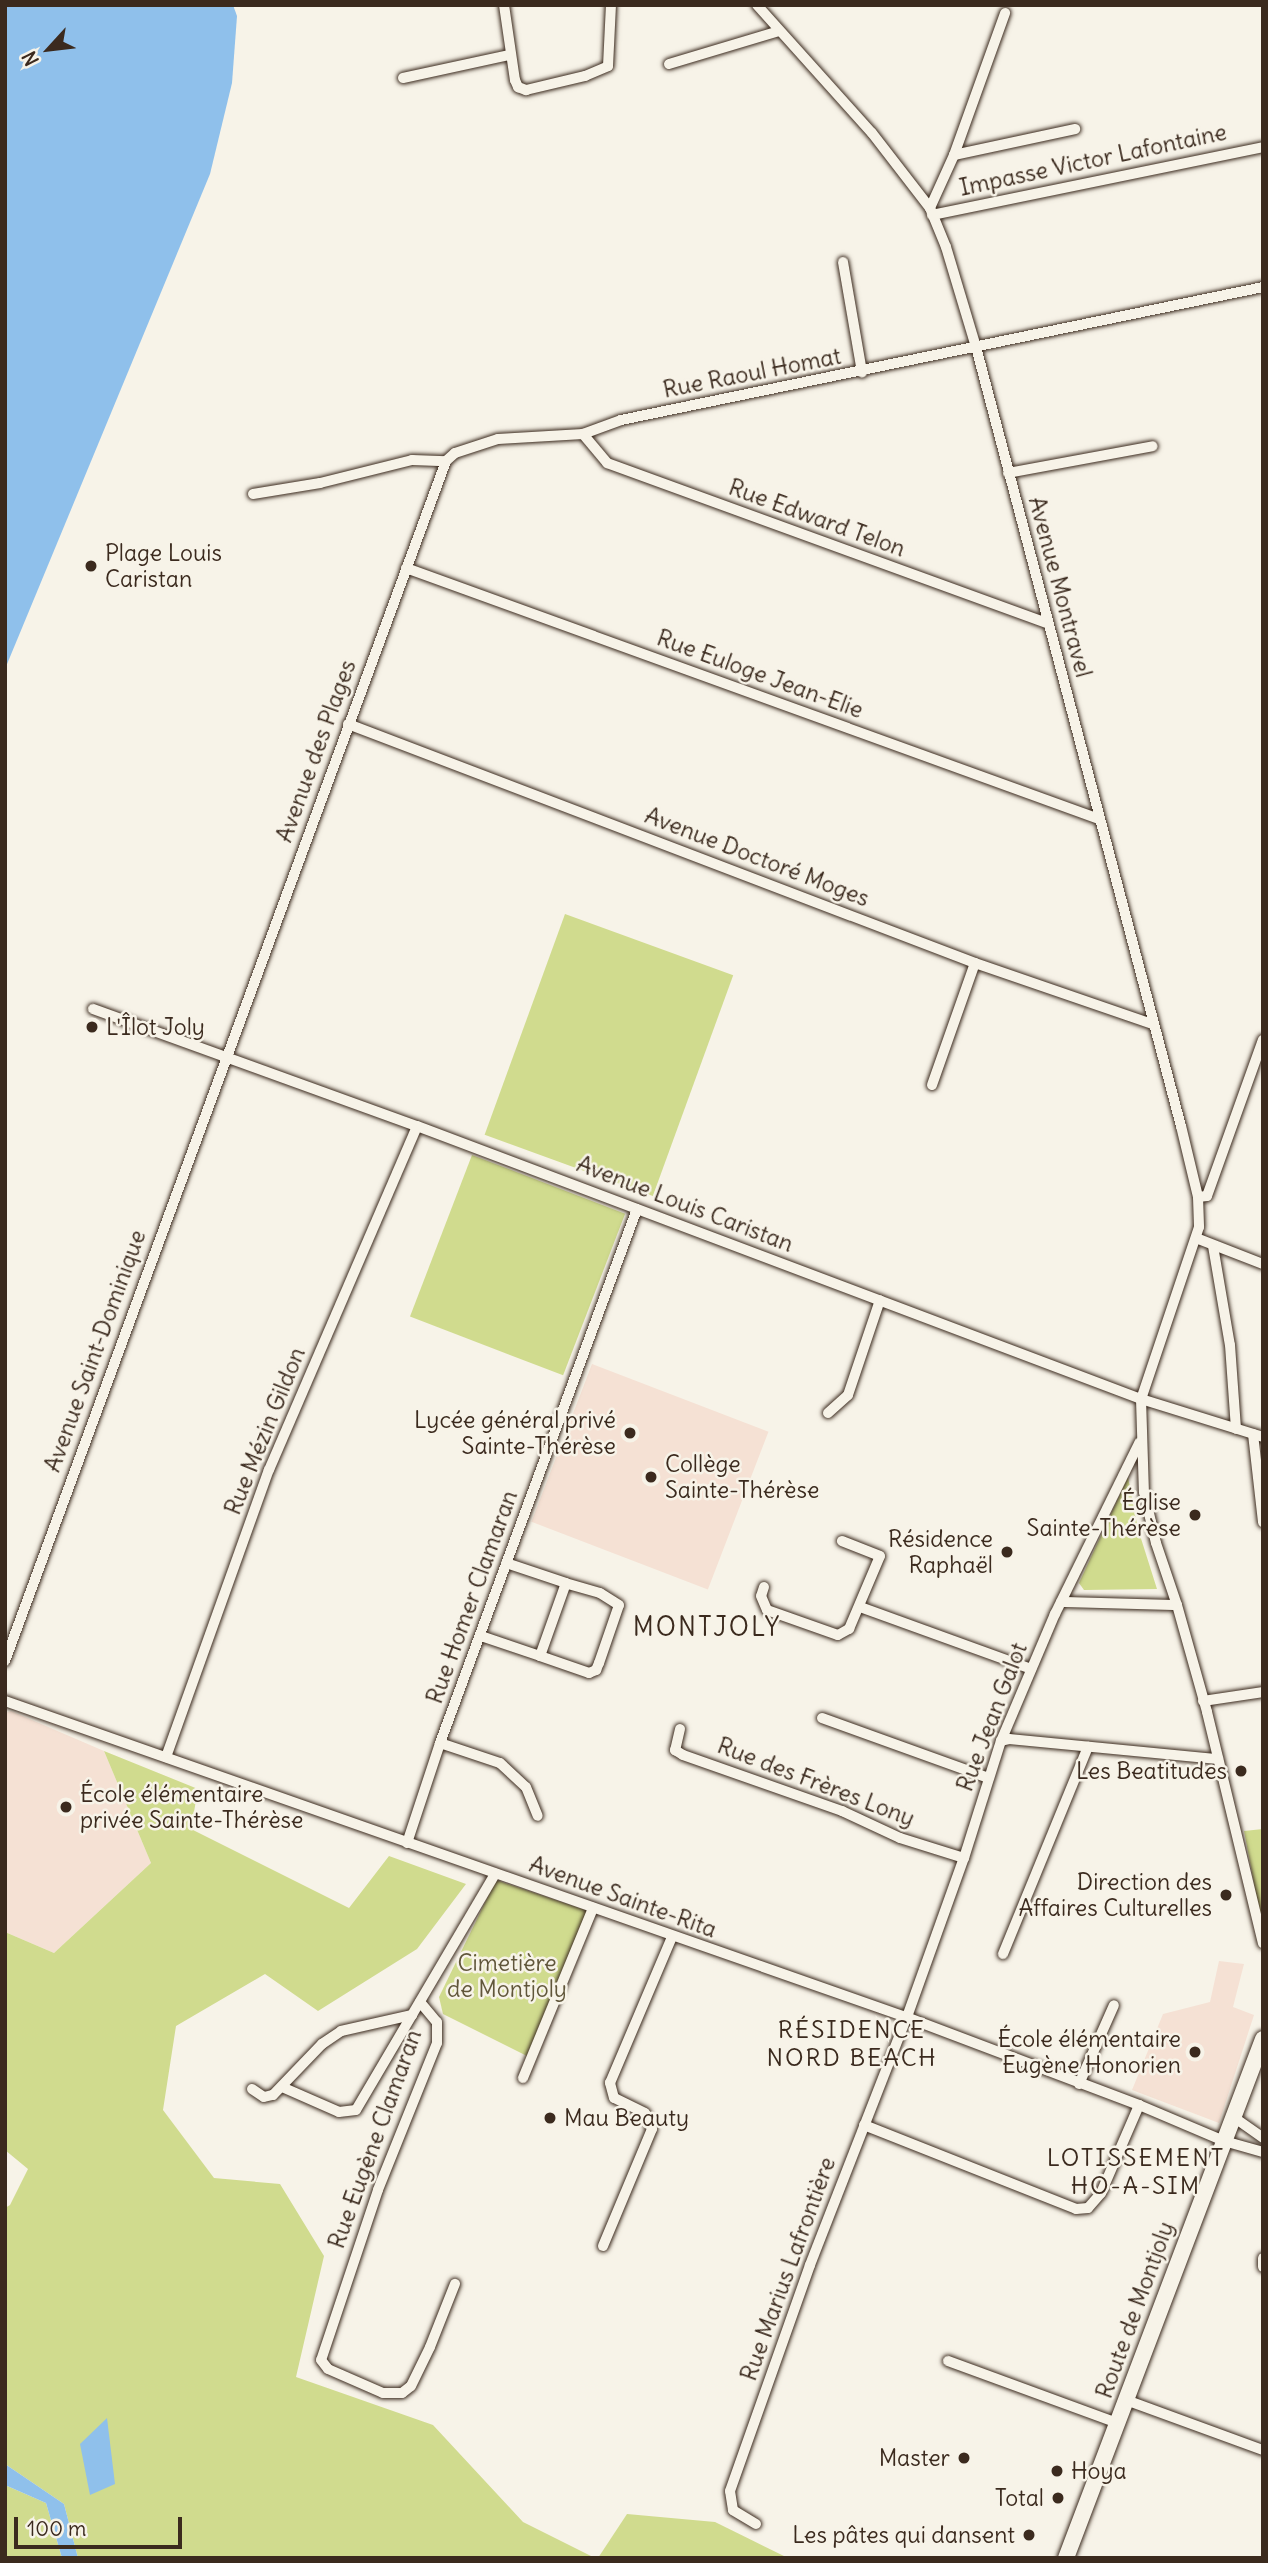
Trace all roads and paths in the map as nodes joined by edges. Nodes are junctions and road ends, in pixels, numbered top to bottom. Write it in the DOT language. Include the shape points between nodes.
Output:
graph roads {
  1 [pos="504,5"];
  2 [pos="611,5"];
  3 [pos="757,5"];
  4 [pos="1005,13"];
  5 [pos="779,31"];
  6 [pos="509,55"];
  7 [pos="669,64"];
  8 [pos="403,78"];
  9 [pos="1075,129"];
  10 [pos="1263,147"];
  11 [pos="954,155"];
  12 [pos="931,212"];
  13 [pos="843,262"];
  14 [pos="1263,287"];
  15 [pos="976,347"];
  16 [pos="862,372"];
  17 [pos="583,434"];
  18 [pos="1153,446"];
  19 [pos="446,461"];
  20 [pos="1008,473"];
  21 [pos="253,494"];
  22 [pos="406,568"];
  23 [pos="1049,624"];
  24 [pos="348,723"];
  25 [pos="1099,819"];
  26 [pos="975,962"];
  27 [pos="93,1009"];
  28 [pos="1152,1024"];
  29 [pos="1263,1040"];
  30 [pos="225,1056"];
  31 [pos="932,1085"];
  32 [pos="416,1126"];
  33 [pos="1198,1197"];
  34 [pos="637,1209"];
  35 [pos="1196,1238"];
  36 [pos="1213,1246"];
  37 [pos="1263,1264"];
  38 [pos="880,1300"];
  39 [pos="1141,1399"];
  40 [pos="828,1413"];
  41 [pos="1236,1429"];
  42 [pos="1258,1435"];
  43 [pos="1141,1440"];
  44 [pos="1263,1522"];
  45 [pos="842,1542"];
  46 [pos="506,1563"];
  47 [pos="566,1583"];
  48 [pos="764,1587"];
  49 [pos="1061,1602"];
  50 [pos="1177,1605"];
  51 [pos="860,1607"];
  52 [pos="481,1636"];
  53 [pos="540,1656"];
  54 [pos="5,1661"];
  55 [pos="1031,1670"];
  56 [pos="1263,1692"];
  57 [pos="5,1701"];
  58 [pos="1203,1701"];
  59 [pos="822,1718"];
  60 [pos="680,1730"];
  61 [pos="1001,1741"];
  62 [pos="440,1743"];
  63 [pos="1088,1747"];
  64 [pos="166,1757"];
  65 [pos="1219,1759"];
  66 [pos="989,1778"];
  67 [pos="538,1816"];
  68 [pos="407,1843"];
  69 [pos="964,1858"];
  70 [pos="495,1874"];
  71 [pos="593,1909"];
  72 [pos="672,1937"];
  73 [pos="1262,1937"];
  74 [pos="1003,1954"];
  75 [pos="420,2001"];
  76 [pos="1114,2005"];
  77 [pos="412,2015"];
  78 [pos="906,2018"];
  79 [pos="1263,2039"];
  80 [pos="523,2078"];
  81 [pos="1079,2084"];
  82 [pos="282,2087"];
  83 [pos="252,2089"];
  84 [pos="1139,2105"];
  85 [pos="1232,2116"];
  86 [pos="864,2125"];
  87 [pos="1263,2138"];
  88 [pos="1224,2141"];
  89 [pos="1263,2152"];
  90 [pos="603,2246"];
  91 [pos="1263,2258"];
  92 [pos="1263,2267"];
  93 [pos="454,2284"];
  94 [pos="948,2361"];
  95 [pos="1126,2400"];
  96 [pos="1117,2423"];
  97 [pos="1263,2450"];
  98 [pos="756,2524"];
  99 [pos="1066,2558"];
  1 -- 6 [label="street"];
  2 -- 6 [label="street" via="608,66 526,90 518,87"];
  3 -- 5 [label="street, Avenue Montravel"];
  4 -- 11 [label="street"];
  5 -- 7 [label="street"];
  5 -- 12 [label="street, Avenue Montravel" via="862,121"];
  6 -- 8 [label="street"];
  9 -- 11 [label="street"];
  10 -- 12 [label="street, Impasse Victor Lafontaine"];
  11 -- 12 [label="street"];
  12 -- 15 [label="street, Avenue Montravel"];
  13 -- 16 [label="street"];
  14 -- 15 [label="street, Rue Raoul Homat"];
  15 -- 16 [label="street, Rue Raoul Homat"];
  15 -- 20 [label="street, Avenue Montravel"];
  16 -- 17 [label="street, Rue Raoul Homat" via="621,420"];
  17 -- 19 [label="street, Rue Raoul Homat" via="498,439 455,453"];
  17 -- 23 [label="street, Rue Edward Telon" via="607,463"];
  18 -- 20 [label="street"];
  19 -- 21 [label="street, Rue Raoul Homat" via="412,460"];
  19 -- 22 [label="street, Avenue des Plages"];
  20 -- 23 [label="street, Avenue Montravel"];
  22 -- 24 [label="street, Avenue des Plages"];
  22 -- 25 [label="street, Rue Euloge Jean-Elie"];
  23 -- 25 [label="street, Avenue Montravel"];
  24 -- 26 [label="street, Avenue Doctoré Moges"];
  24 -- 30 [label="street, Avenue des Plages"];
  25 -- 28 [label="street, Avenue Montravel"];
  26 -- 28 [label="street, Avenue Doctoré Moges"];
  26 -- 31 [label="street"];
  27 -- 30 [label="street, Avenue Louis Caristan"];
  28 -- 33 [label="street, Avenue Montravel"];
  29 -- 33 [label="street" via="1207,1196"];
  30 -- 32 [label="street, Avenue Louis Caristan"];
  30 -- 54 [label="street, Avenue Saint-Dominique"];
  32 -- 34 [label="street, Avenue Louis Caristan"];
  32 -- 64 [label="street, Rue Mézin Gildon" via="269,1470"];
  33 -- 35 [label="street, Avenue Montravel"];
  34 -- 38 [label="street, Avenue Louis Caristan"];
  34 -- 46 [label="street, Rue Homer Clamaran"];
  35 -- 36 [label="street"];
  35 -- 39 [label="street, Avenue Montravel"];
  36 -- 37 [label="street"];
  36 -- 41 [label="street" via="1230,1346"];
  38 -- 39 [label="street, Avenue Louis Caristan"];
  38 -- 40 [label="street" via="848,1395"];
  39 -- 41 [label="street, Avenue Louis Caristan"];
  39 -- 43 [label="street, Avenue Montravel"];
  41 -- 42 [label="street, Avenue Louis Caristan"];
  42 -- 44 [label="street"];
  43 -- 49 [label="street, Rue Jean Galot"];
  43 -- 50 [label="street, Avenue Montravel" via="1148,1510"];
  45 -- 51 [label="street" via="880,1556"];
  46 -- 47 [label="street"];
  46 -- 52 [label="street, Rue Homer Clamaran"];
  47 -- 53 [label="street"];
  47 -- 53 [label="street" via="618,1603 599,1663 589,1673"];
  48 -- 51 [label="street" via="761,1596 767,1609 838,1635 849,1629"];
  49 -- 50 [label="street"];
  49 -- 55 [label="street, Rue Jean Galot"];
  50 -- 58 [label="street, Avenue Montravel"];
  51 -- 55 [label="street"];
  52 -- 53 [label="street"];
  52 -- 62 [label="street, Rue Homer Clamaran"];
  55 -- 61 [label="street, Rue Jean Galot"];
  56 -- 58 [label="street"];
  57 -- 64 [label="street, Avenue Sainte-Rita"];
  58 -- 65 [label="street, Avenue Montravel"];
  59 -- 66 [label="street"];
  60 -- 69 [label="street, Rue des Frères Lony" via="675,1750 683,1755"];
  61 -- 63 [label="street"];
  61 -- 66 [label="street, Rue Jean Galot"];
  62 -- 67 [label="street" via="500,1762 526,1787"];
  62 -- 68 [label="street, Rue Homer Clamaran"];
  63 -- 65 [label="street"];
  63 -- 74 [label="street"];
  64 -- 68 [label="street, Avenue Sainte-Rita"];
  65 -- 73 [label="street, Avenue Montravel"];
  66 -- 69 [label="street, Rue Jean Galot"];
  68 -- 70 [label="street, Avenue Sainte-Rita"];
  69 -- 78 [label="street, Rue Jean Galot"];
  70 -- 71 [label="street, Avenue Sainte-Rita"];
  70 -- 75 [label="street, Rue Eugène Clamaran"];
  71 -- 72 [label="street, Avenue Sainte-Rita"];
  71 -- 80 [label="street"];
  72 -- 78 [label="street, Avenue Sainte-Rita"];
  72 -- 90 [label="street" via="610,2083 614,2098 645,2113 652,2129"];
  75 -- 77 [label="street"];
  75 -- 93 [label="street, Rue Eugène Clamaran" via="437,2022 437,2043 378,2190 320,2355 328,2369 383,2393 402,2393 411,2386 430,2347"];
  76 -- 81 [label="street"];
  77 -- 82 [label="street" via="335,2034"];
  77 -- 82 [label="street" via="356,2110 339,2112"];
  78 -- 81 [label="street, Avenue Sainte-Rita"];
  78 -- 86 [label="street, Rue Marius Lafrontière"];
  79 -- 85 [label="main road, Route de Montjoly"];
  81 -- 84 [label="street, Avenue Sainte-Rita"];
  82 -- 83 [label="street" via="268,2097"];
  84 -- 86 [label="street" via="1101,2193 1088,2207 1076,2209"];
  84 -- 88 [label="street, Avenue Sainte-Rita"];
  85 -- 87 [label="street"];
  85 -- 88 [label="main road, Route de Montjoly"];
  86 -- 98 [label="street, Rue Marius Lafrontière" via="730,2491 733,2510"];
  88 -- 89 [label="street, Avenue Sainte-Rita"];
  88 -- 95 [label="main road, Route de Montjoly"];
  91 -- 92 [label="street"];
  94 -- 96 [label="street"];
  95 -- 96 [label="main road, Route de Montjoly"];
  95 -- 97 [label="street"];
  96 -- 99 [label="main road, Route de Montjoly"];
}
